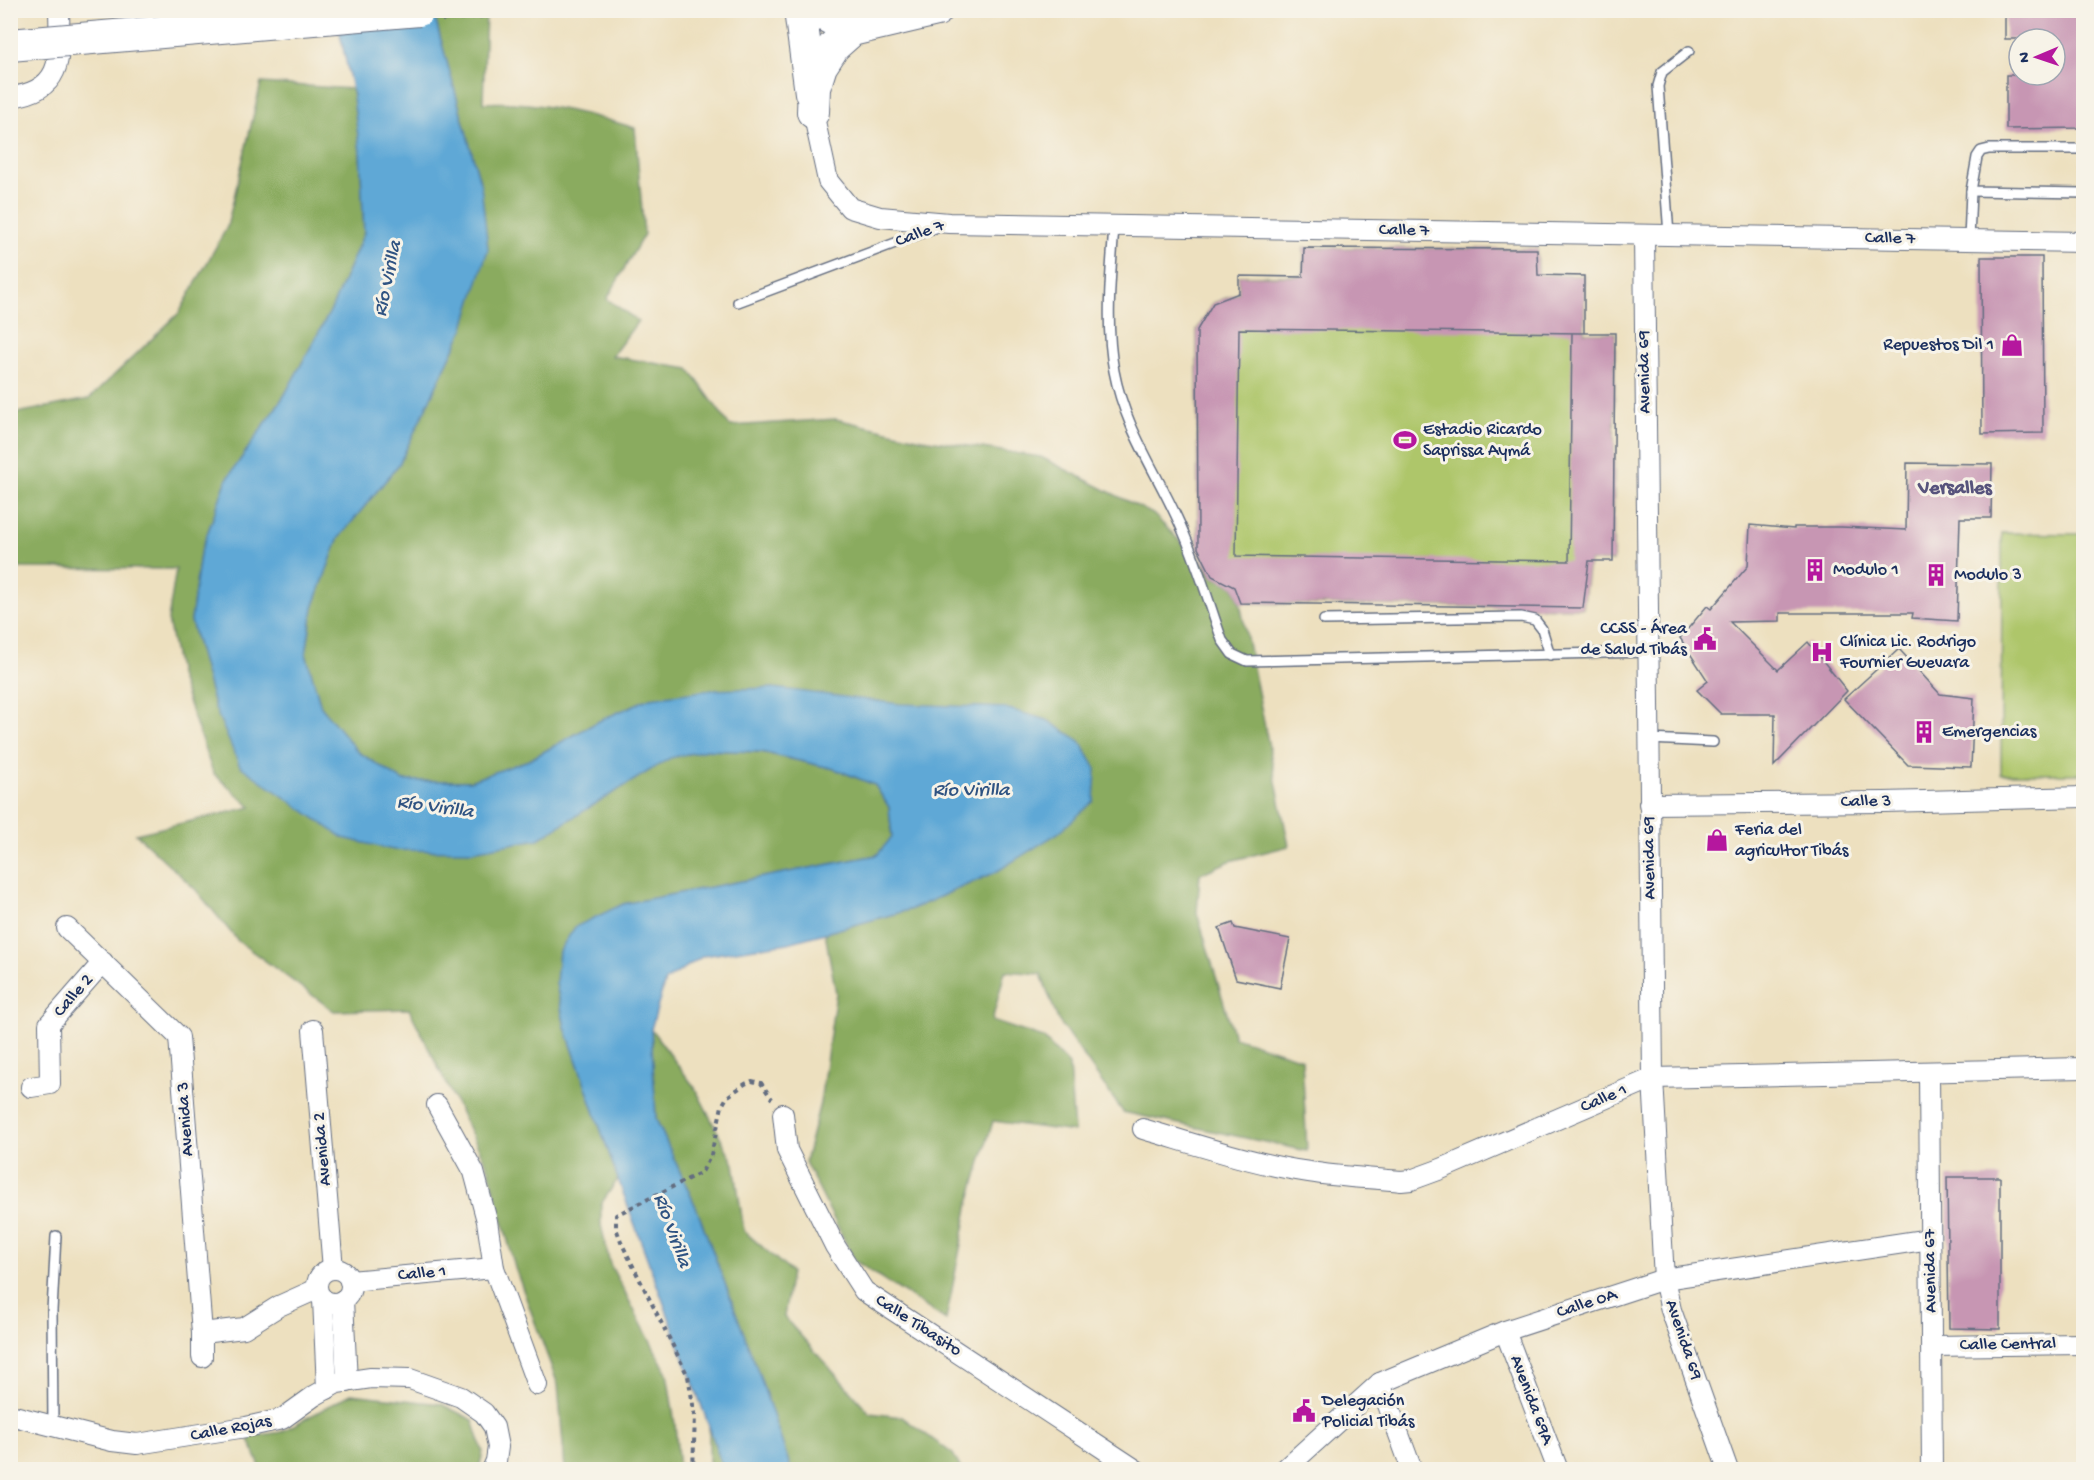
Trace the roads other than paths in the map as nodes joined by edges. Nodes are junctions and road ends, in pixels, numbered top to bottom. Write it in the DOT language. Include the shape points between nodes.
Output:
graph roads {
  1 [pos="59,10"];
  2 [pos="419,10"];
  3 [pos="800,10"];
  4 [pos="821,10"];
  5 [pos="937,10"];
  6 [pos="852,30"];
  7 [pos="10,45"];
  8 [pos="1689,51"];
  9 [pos="10,97"];
  10 [pos="813,112"];
  11 [pos="2084,148"];
  12 [pos="1971,191"];
  13 [pos="2084,193"];
  14 [pos="949,223"];
  15 [pos="1114,225"];
  16 [pos="1644,235"];
  17 [pos="1669,235"];
  18 [pos="1969,240"];
  19 [pos="2084,242"];
  20 [pos="738,302"];
  21 [pos="1324,620"];
  22 [pos="1648,652"];
  23 [pos="1550,654"];
  24 [pos="1649,739"];
  25 [pos="1713,742"];
  26 [pos="2084,797"];
  27 [pos="1649,804"];
  28 [pos="67,928"];
  29 [pos="103,962"];
  30 [pos="313,1030"];
  31 [pos="2084,1068"];
  32 [pos="1929,1072"];
  33 [pos="1653,1078"];
  34 [pos="31,1087"];
  35 [pos="437,1105"];
  36 [pos="783,1114"];
  37 [pos="1143,1128"];
  38 [pos="56,1236"];
  39 [pos="1930,1239"];
  40 [pos="494,1268"];
  41 [pos="333,1269"];
  42 [pos="1664,1280"];
  43 [pos="350,1281"];
  44 [pos="320,1294"];
  45 [pos="343,1300"];
  46 [pos="1505,1331"];
  47 [pos="202,1333"];
  48 [pos="2084,1344"];
  49 [pos="1932,1346"];
  50 [pos="202,1357"];
  51 [pos="347,1382"];
  52 [pos="1380,1383"];
  53 [pos="537,1385"];
  54 [pos="327,1389"];
  55 [pos="10,1415"];
  56 [pos="53,1425"];
  57 [pos="492,1470"];
  58 [pos="1136,1470"];
  59 [pos="1284,1470"];
  60 [pos="1412,1470"];
  61 [pos="1558,1470"];
  62 [pos="1728,1470"];
  63 [pos="1932,1470"];
  1 -- 9 [label="street" via="57,67 45,87 28,95"];
  2 -- 7 [label="highway, bridge"];
  3 -- 10 [label="highway"];
  4 -- 6 [label="highway"];
  5 -- 6 [label="highway"];
  6 -- 10 [label="highway" via="834,46 821,66 814,88"];
  8 -- 17 [label="lane" via="1662,72 1658,86"];
  10 -- 14 [label="street" via="828,181 850,208 880,216"];
  11 -- 12 [label="lane" via="1981,151"];
  12 -- 13 [label="lane"];
  12 -- 18 [label="lane"];
  14 -- 15 [label="street, Calle 7"];
  14 -- 20 [label="lane, Calle 7"];
  15 -- 16 [label="street, Calle 7"];
  15 -- 23 [label="lane" via="1108,321 1119,395 1139,448 1183,531 1222,640 1232,654 1247,661"];
  16 -- 17 [label="street, Calle 7"];
  16 -- 22 [label="street, Avenida 69"];
  17 -- 18 [label="street, Calle 7"];
  18 -- 19 [label="street, Calle 7"];
  21 -- 23 [label="lane" via="1528,618 1542,629"];
  22 -- 23 [label="lane"];
  22 -- 24 [label="street, Avenida 69"];
  24 -- 25 [label="lane"];
  24 -- 27 [label="street, Avenida 69"];
  26 -- 27 [label="street, Calle 3"];
  27 -- 33 [label="street, Avenida 69"];
  28 -- 29 [label="street, Avenida 3"];
  29 -- 34 [label="street, Calle 2" via="49,1024 50,1084"];
  29 -- 47 [label="street, Avenida 3" via="179,1037"];
  30 -- 41 [label="street, Avenida 2"];
  31 -- 32 [label="street, Calle 1"];
  32 -- 33 [label="street, Calle 1"];
  32 -- 39 [label="street, Avenida 67"];
  33 -- 37 [label="street, Calle 1" via="1411,1180 1300,1170"];
  33 -- 42 [label="street, Avenida 69"];
  35 -- 40 [label="street" via="474,1172"];
  36 -- 58 [label="street, Calle Tibasito" via="787,1150 835,1246 864,1291"];
  38 -- 56 [label="lane" via="51,1311"];
  39 -- 42 [label="street, Calle 0A"];
  39 -- 49 [label="street, Avenida 67"];
  40 -- 43 [label="street, Calle 1"];
  40 -- 53 [label="street"];
  41 -- 43 [label="street" via="344,1272"];
  41 -- 44 [label="street" via="319,1278"];
  42 -- 46 [label="street, Calle 0A"];
  42 -- 62 [label="street, Avenida 69"];
  43 -- 45 [label="street" via="350,1291"];
  44 -- 45 [label="street" via="333,1303"];
  44 -- 47 [label="street" via="279,1306 244,1328"];
  44 -- 54 [label="street"];
  45 -- 51 [label="street"];
  46 -- 52 [label="street, Calle 0A"];
  46 -- 61 [label="street, Avenida 69A"];
  47 -- 50 [label="street, Avenida 3"];
  48 -- 49 [label="street, Calle Central"];
  49 -- 63 [label="street, Avenida 67"];
  51 -- 54 [label="street, Calle Rojas"];
  51 -- 57 [label="street, Calle Rojas" via="410,1379 460,1397 484,1413 494,1427 498,1447"];
  52 -- 59 [label="street, Calle 0A"];
  52 -- 60 [label="street"];
  54 -- 56 [label="street, Calle Rojas" via="282,1419 162,1442 112,1441"];
  55 -- 56 [label="street, Calle Rojas"];
}
